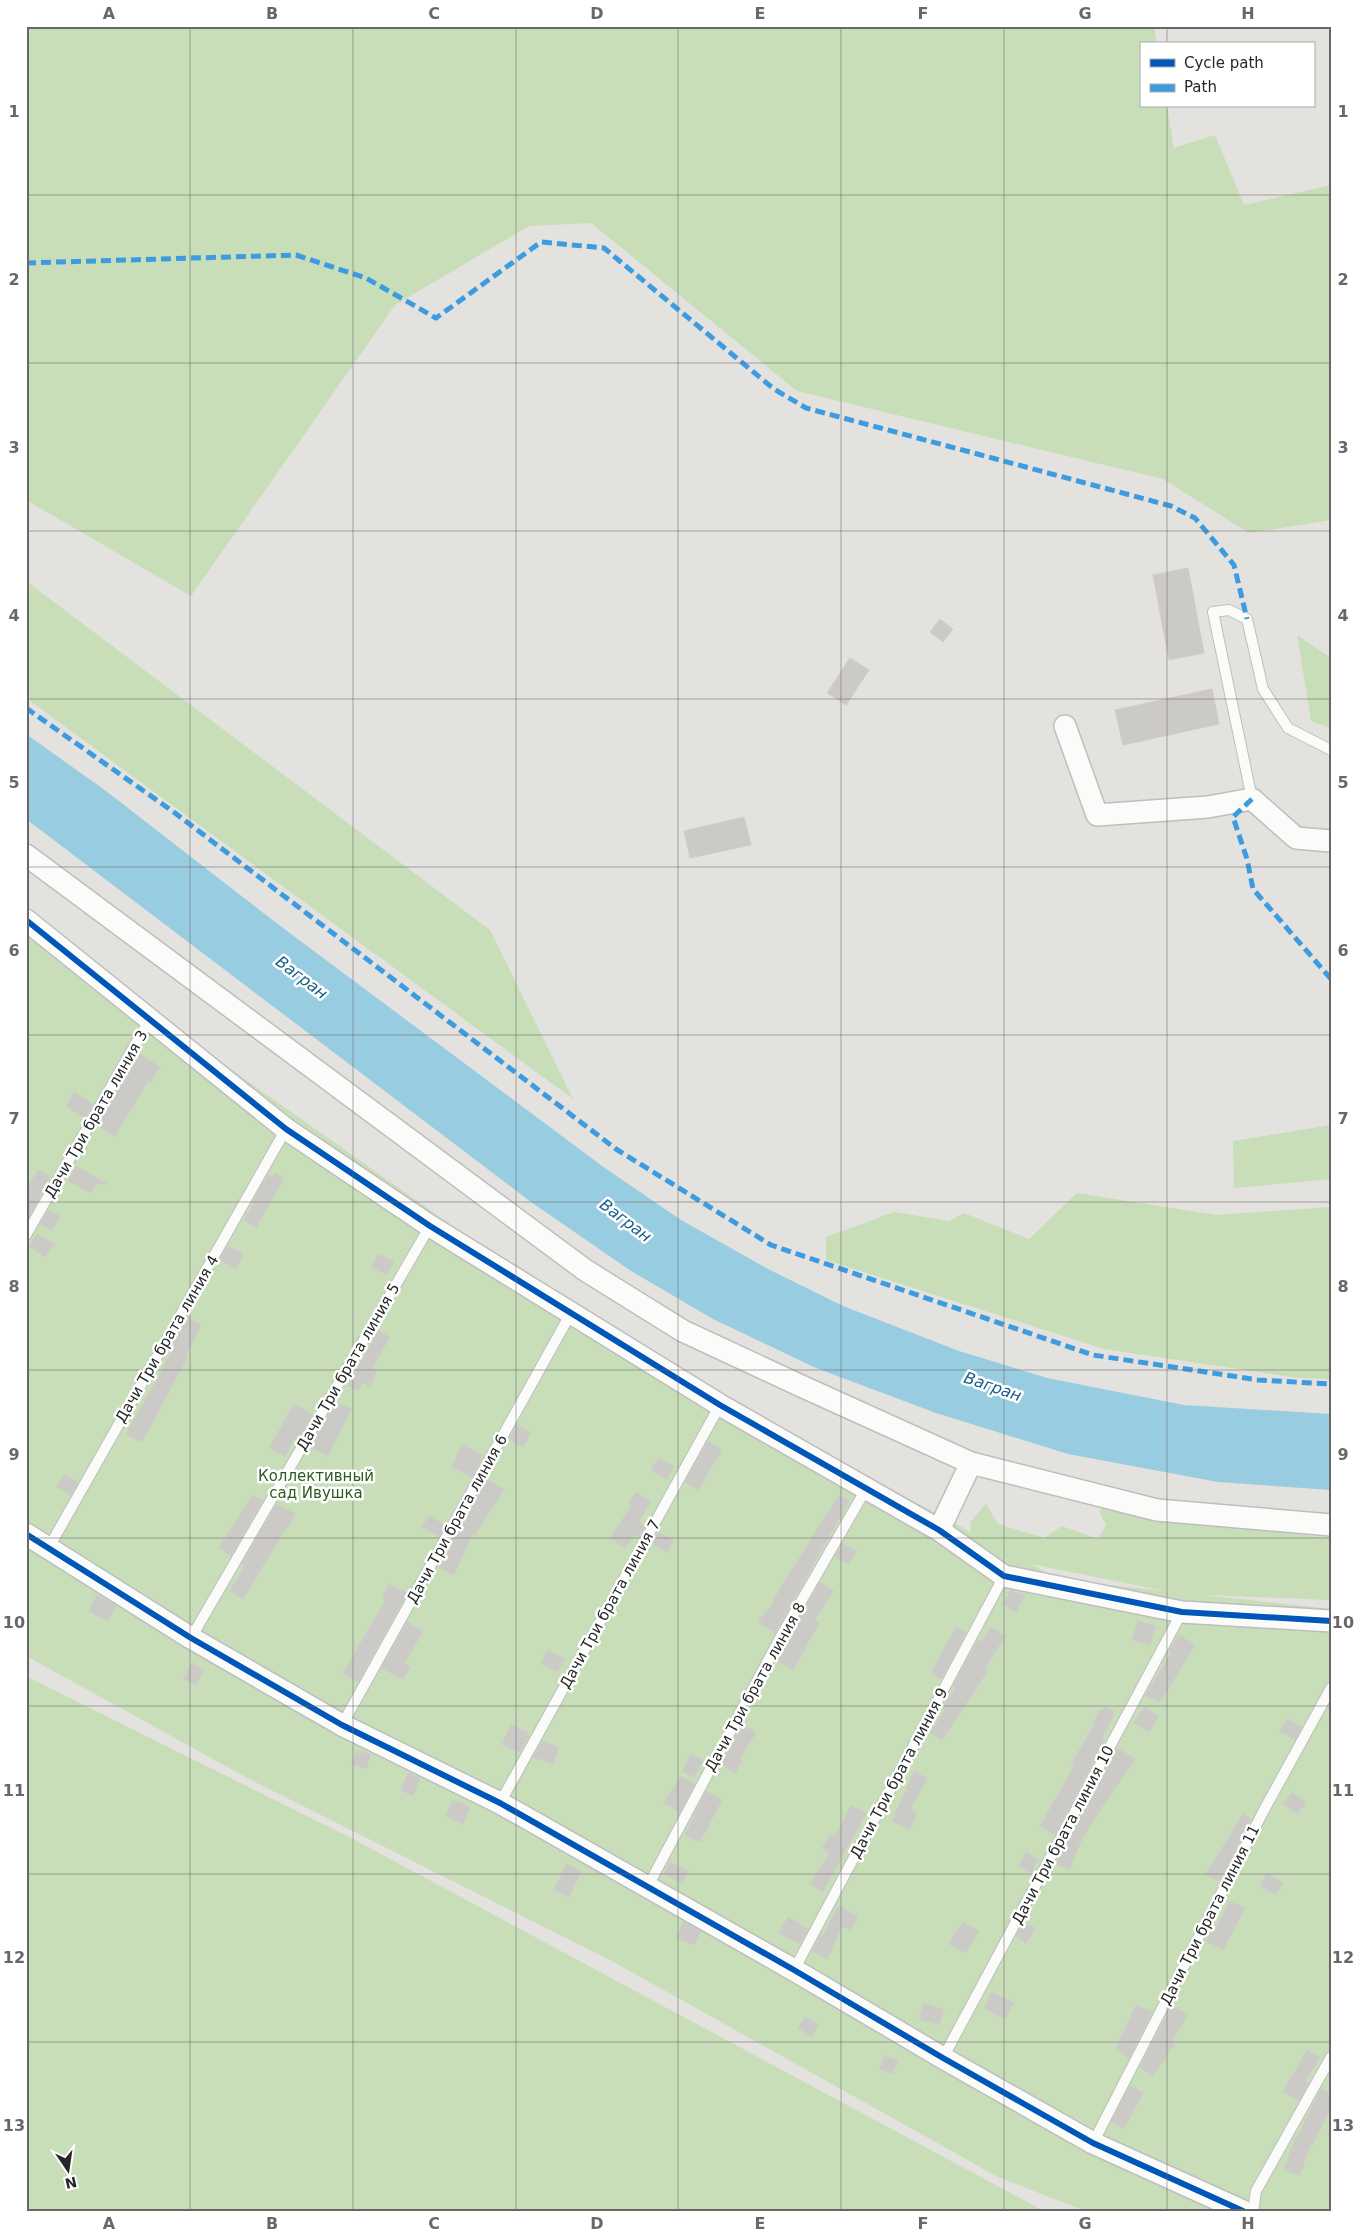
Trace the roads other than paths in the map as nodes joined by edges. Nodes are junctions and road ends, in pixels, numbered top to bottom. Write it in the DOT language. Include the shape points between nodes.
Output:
graph roads {
  1 [pos="1065,726"];
  2 [pos="1331,750"];
  3 [pos="1252,799"];
  4 [pos="1331,841"];
  5 [pos="26,855"];
  6 [pos="26,920"];
  7 [pos="150,1019"];
  8 [pos="286,1129"];
  9 [pos="430,1226"];
  10 [pos="26,1235"];
  11 [pos="571,1313"];
  12 [pos="720,1405"];
  13 [pos="971,1463"];
  14 [pos="866,1489"];
  15 [pos="1331,1525"];
  16 [pos="939,1530"];
  17 [pos="26,1534"];
  18 [pos="48,1549"];
  19 [pos="1004,1576"];
  20 [pos="1182,1612"];
  21 [pos="1331,1621"];
  22 [pos="190,1638"];
  23 [pos="1331,1688"];
  24 [pos="342,1725"];
  25 [pos="500,1803"];
  26 [pos="647,1888"];
  27 [pos="794,1970"];
  28 [pos="1331,2057"];
  29 [pos="943,2058"];
  30 [pos="1093,2143"];
  31 [pos="1243,2211"];
  32 [pos="1253,2211"];
  1 -- 3 [label="street" via="1097,815 1208,807"];
  2 -- 3 [label="lane" via="1288,728 1268,697 1263,689 1247,619 1229,610 1213,612"];
  3 -- 4 [label="street" via="1296,838"];
  5 -- 13 [label="street" via="586,1270 683,1330"];
  6 -- 7 [label="street"];
  7 -- 8 [label="street"];
  7 -- 10 [label="lane, Дачи Три брата линия 3"];
  8 -- 9 [label="street"];
  8 -- 18 [label="lane, Дачи Три брата линия 4"];
  9 -- 11 [label="street"];
  9 -- 22 [label="lane, Дачи Три брата линия 5"];
  11 -- 12 [label="street"];
  11 -- 24 [label="lane, Дачи Три брата линия 6"];
  12 -- 14 [label="street"];
  12 -- 25 [label="lane, Дачи Три брата линия 7"];
  13 -- 15 [label="street" via="1157,1510"];
  13 -- 16 [label="street"];
  14 -- 16 [label="street"];
  14 -- 26 [label="lane, Дачи Три брата линия 8" via="780,1638"];
  16 -- 19 [label="street"];
  17 -- 18 [label="street"];
  18 -- 22 [label="street"];
  19 -- 20 [label="street"];
  19 -- 27 [label="lane, Дачи Три брата линия 9"];
  20 -- 21 [label="street"];
  20 -- 29 [label="lane, Дачи Три брата линия 10"];
  22 -- 24 [label="street"];
  23 -- 30 [label="lane, Дачи Три брата линия 11" via="1264,1810"];
  24 -- 25 [label="street"];
  25 -- 26 [label="street"];
  26 -- 27 [label="street"];
  27 -- 29 [label="street"];
  28 -- 32 [label="lane" via="1256,2191"];
  29 -- 30 [label="street"];
  30 -- 31 [label="street"];
}
